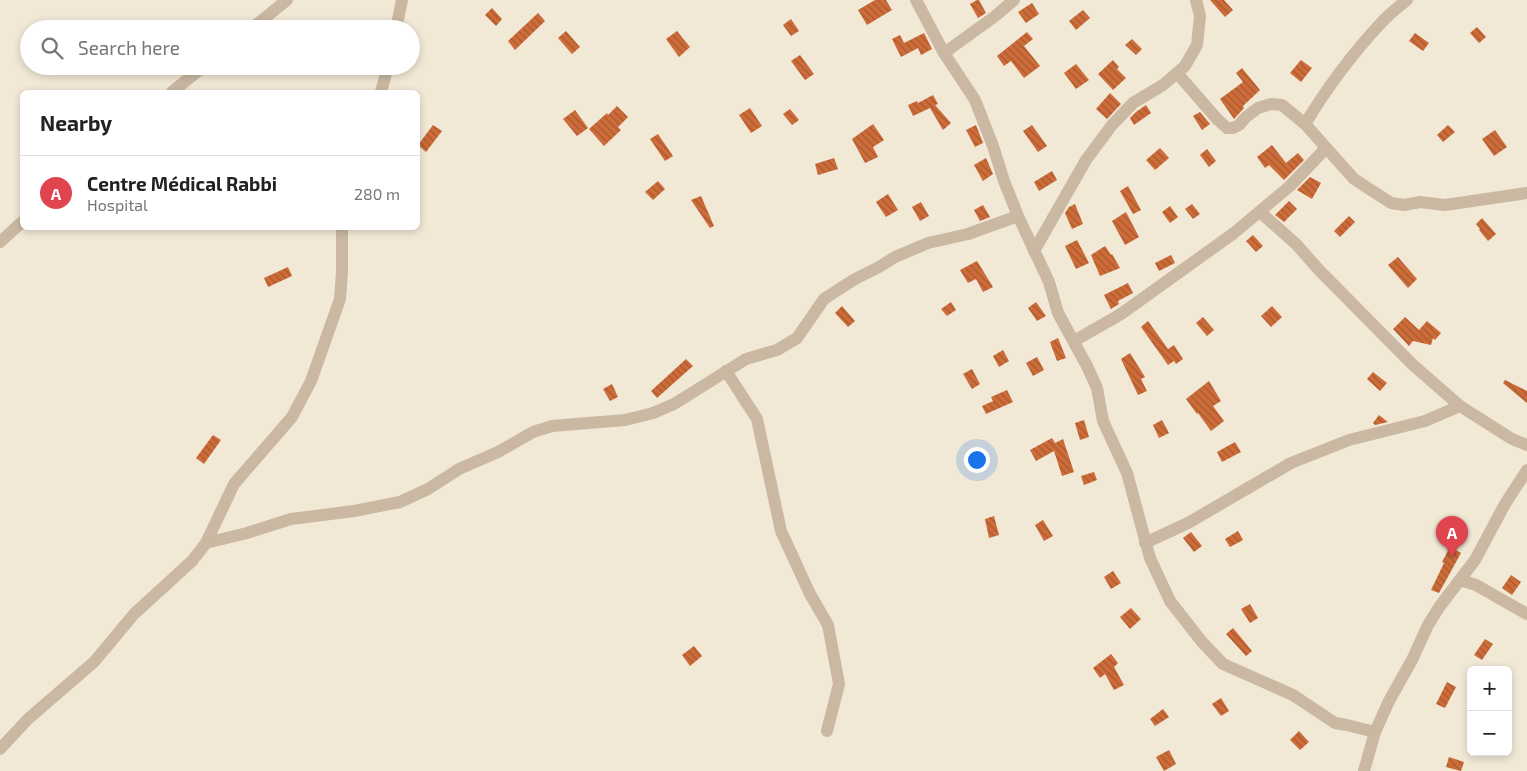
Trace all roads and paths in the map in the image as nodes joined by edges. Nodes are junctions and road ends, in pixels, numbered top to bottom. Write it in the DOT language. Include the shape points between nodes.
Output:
graph roads {
  1 [pos="287,0"];
  2 [pos="402,0"];
  3 [pos="916,0"];
  4 [pos="1014,0"];
  5 [pos="1196,0"];
  6 [pos="1407,0"];
  7 [pos="262,20"];
  8 [pos="398,20"];
  9 [pos="944,54"];
  10 [pos="1177,73"];
  11 [pos="193,75"];
  12 [pos="386,75"];
  13 [pos="174,90"];
  14 [pos="382,90"];
  15 [pos="1305,124"];
  16 [pos="1326,148"];
  17 [pos="1527,193"];
  18 [pos="1260,212"];
  19 [pos="1018,216"];
  20 [pos="20,224"];
  21 [pos="342,230"];
  22 [pos="0,242"];
  23 [pos="1034,251"];
  24 [pos="1074,341"];
  25 [pos="726,370"];
  26 [pos="1460,406"];
  27 [pos="1527,445"];
  28 [pos="1527,470"];
  29 [pos="206,543"];
  30 [pos="1145,544"];
  31 [pos="1460,580"];
  32 [pos="1527,614"];
  33 [pos="827,732"];
  34 [pos="1375,732"];
  35 [pos="0,748"];
  36 [pos="1364,771"];
  1 -- 7 [label="street"];
  2 -- 8 [label="street"];
  3 -- 9 [label="street"];
  4 -- 9 [label="street"];
  5 -- 10 [label="street" via="1200,16 1197,45"];
  6 -- 15 [label="street" via="1363,42"];
  9 -- 19 [label="street" via="975,100"];
  10 -- 15 [label="street" via="1227,128 1239,125 1258,108 1271,104 1282,105"];
  10 -- 23 [label="street" via="1133,103 1112,125 1086,160"];
  11 -- 13 [label="street"];
  12 -- 14 [label="street"];
  15 -- 16 [label="street"];
  16 -- 17 [label="street" via="1354,179 1391,203 1445,205"];
  16 -- 18 [label="street"];
  18 -- 24 [label="street" via="1127,310"];
  18 -- 26 [label="street" via="1296,244 1412,364"];
  19 -- 23 [label="street"];
  19 -- 25 [label="street" via="968,234 928,243 895,257 824,299 797,338"];
  20 -- 22 [label="street"];
  21 -- 29 [label="street" via="340,299 311,381 292,417 234,484"];
  23 -- 24 [label="street" via="1049,282 1058,313"];
  24 -- 30 [label="street" via="1097,388 1103,421 1127,473"];
  25 -- 29 [label="street" via="674,404 653,413 625,420 552,426 533,432 498,452 459,468 428,489 400,502 291,519"];
  25 -- 33 [label="street" via="757,418 781,531 828,625 840,684"];
  26 -- 27 [label="street" via="1512,440"];
  26 -- 30 [label="street" via="1425,421 1349,440 1298,460"];
  28 -- 31 [label="street"];
  29 -- 35 [label="street" via="192,561 134,614 94,662"];
  30 -- 34 [label="street" via="1170,601 1223,664 1293,695 1335,723"];
  31 -- 32 [label="street" via="1476,585"];
  31 -- 34 [label="street" via="1428,626"];
  34 -- 36 [label="street"];
}
